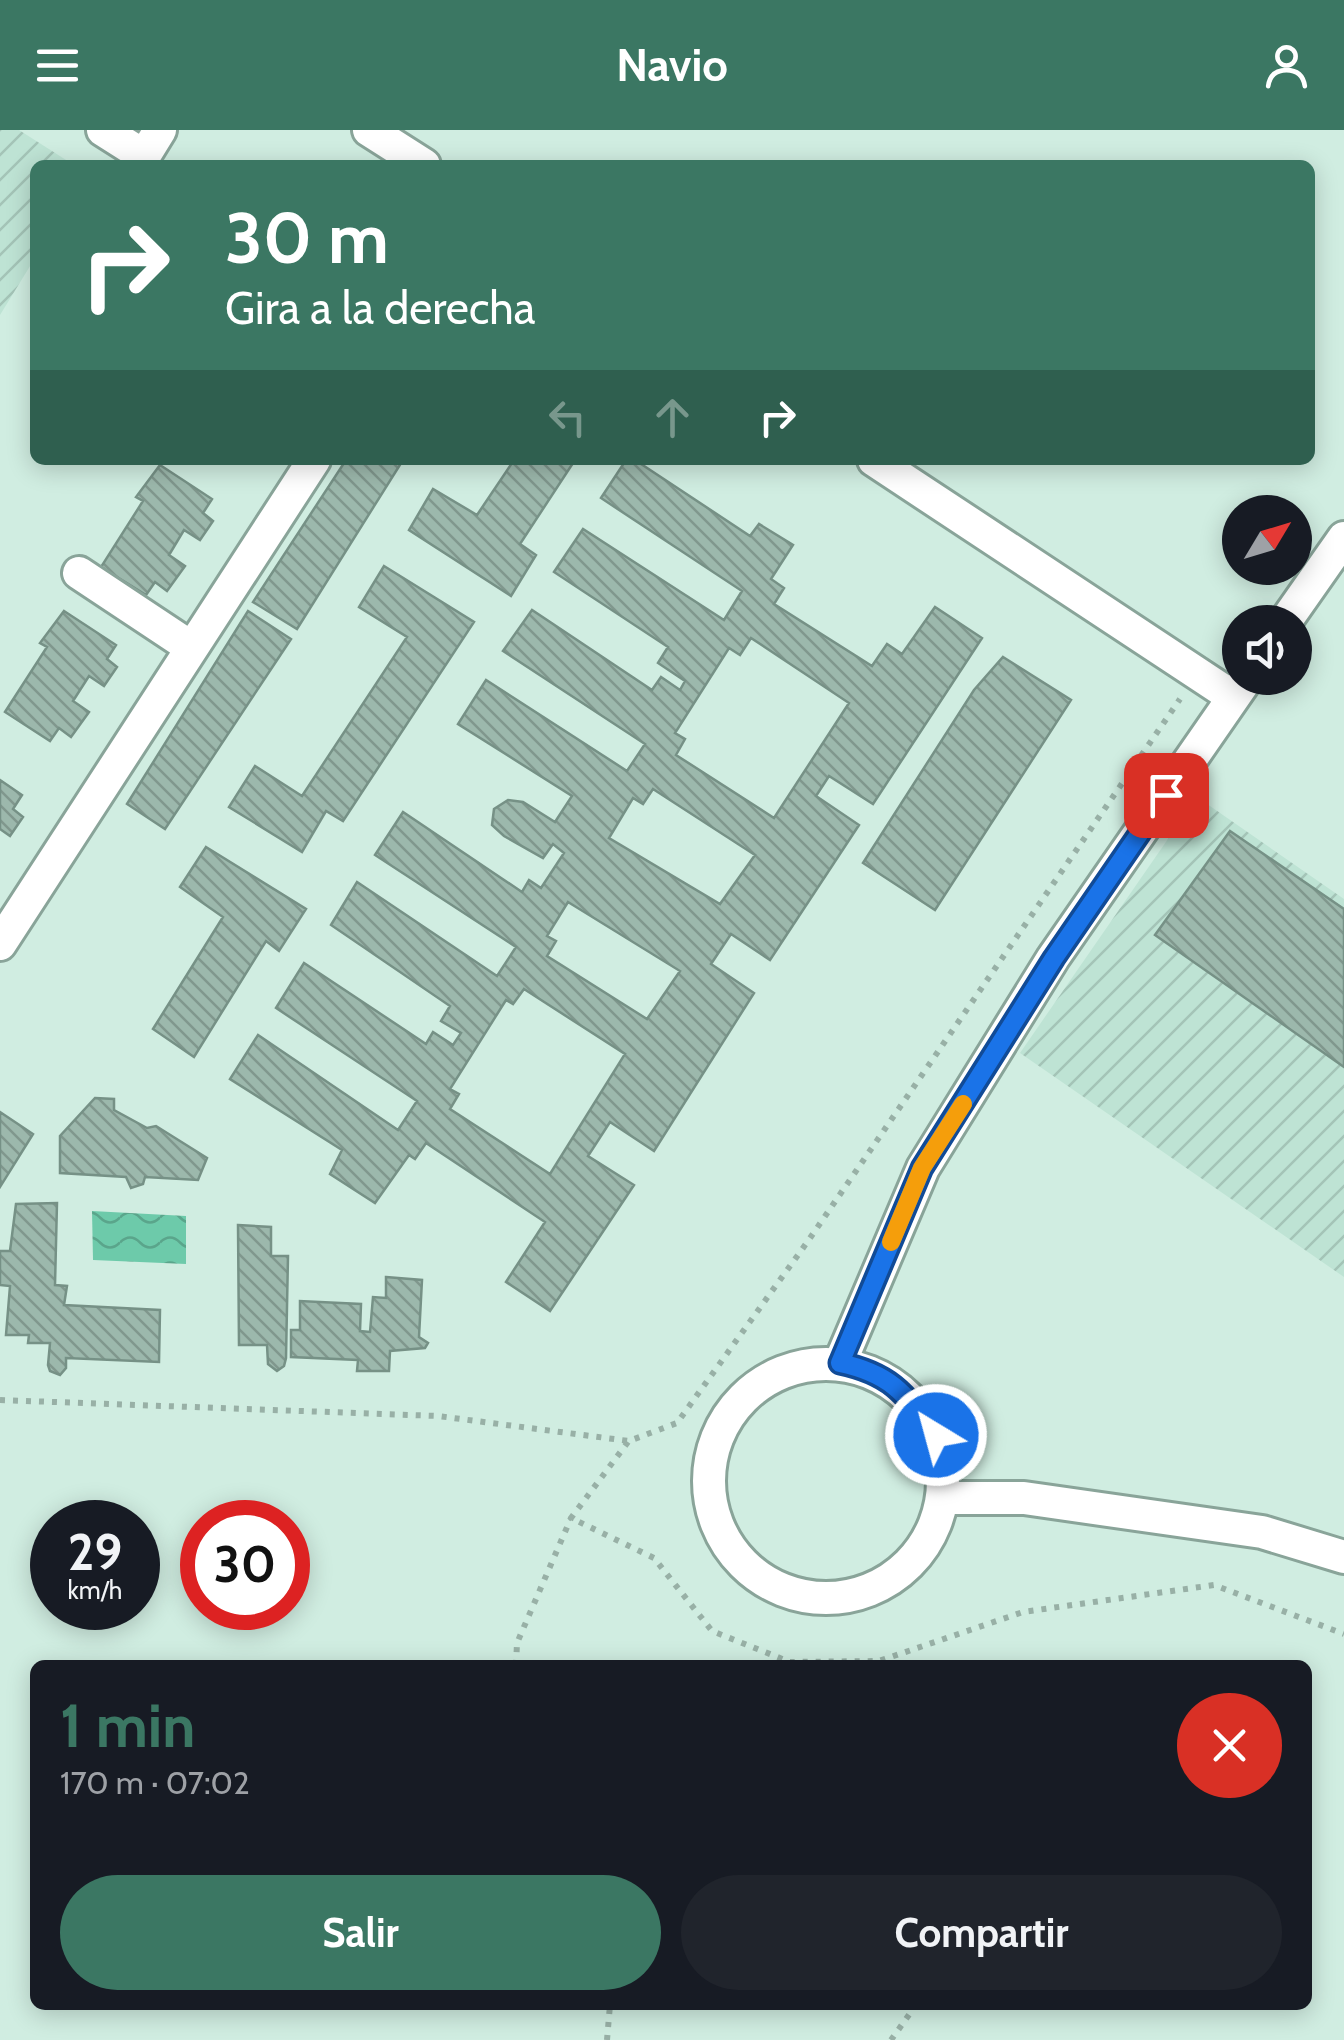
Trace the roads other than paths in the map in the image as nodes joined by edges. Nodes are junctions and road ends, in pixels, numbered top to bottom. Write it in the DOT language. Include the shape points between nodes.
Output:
graph roads {
  1 [pos="103,130"];
  2 [pos="160,130"];
  3 [pos="369,130"];
  4 [pos="416,160"];
  5 [pos="311,465"];
  6 [pos="882,465"];
  7 [pos="1344,538"];
  8 [pos="79,572"];
  9 [pos="1297,605"];
  10 [pos="192,648"];
  11 [pos="1222,681"];
  12 [pos="1235,695"];
  13 [pos="0,944"];
  14 [pos="840,1363"];
  15 [pos="944,1498"];
  16 [pos="1344,1558"];
  1 -- 2 [label="street" via="144,156"];
  3 -- 4 [label="street"];
  5 -- 10 [label="street"];
  6 -- 11 [label="street" via="1198,674"];
  7 -- 9 [label="street"];
  8 -- 10 [label="street"];
  10 -- 13 [label="street"];
  12 -- 14 [label="street" via="1054,958 922,1168"];
  14 -- 15 [label="street" via="899,1388 936,1435"];
  14 -- 15 [label="street" via="790,1368 741,1398 722,1423 710,1459 713,1514 732,1551 768,1584 797,1595 847,1598 886,1584 908,1567 936,1525"];
  15 -- 16 [label="street" via="1024,1498 1262,1532"];
}
